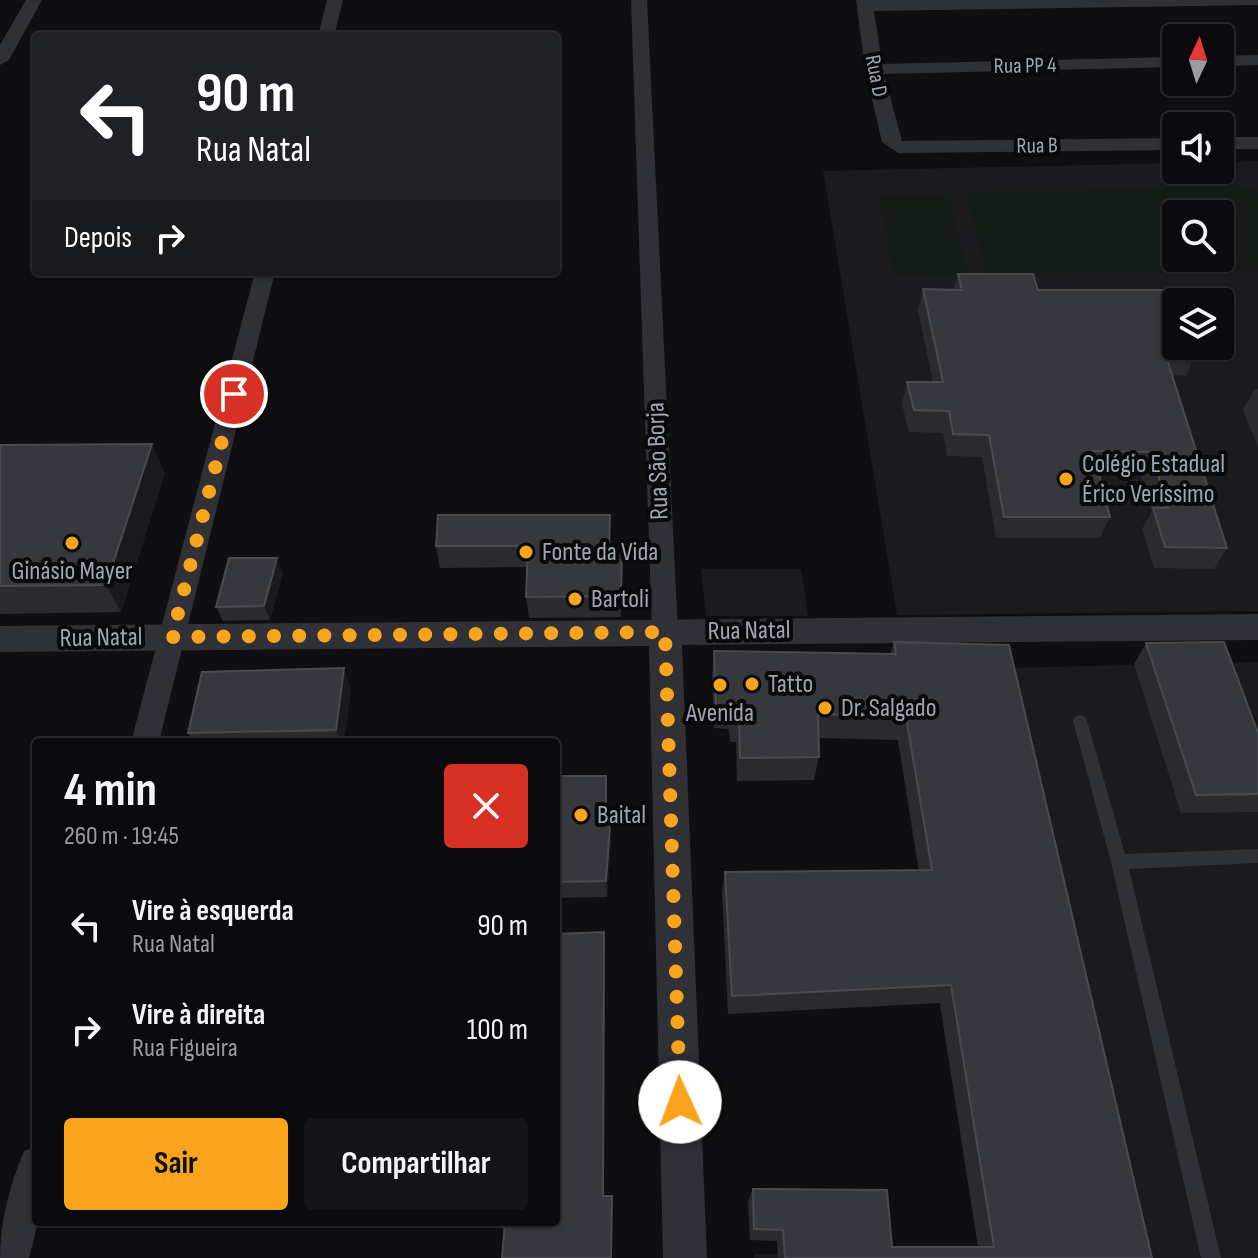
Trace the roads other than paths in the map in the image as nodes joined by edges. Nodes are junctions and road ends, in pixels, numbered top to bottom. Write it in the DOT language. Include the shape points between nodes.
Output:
graph roads {
  1 [pos="34,0"];
  2 [pos="335,0"];
  3 [pos="639,0"];
  4 [pos="1258,0"];
  5 [pos="865,3"];
  6 [pos="327,32"];
  7 [pos="0,60"];
  8 [pos="1258,60"];
  9 [pos="1234,61"];
  10 [pos="1162,62"];
  11 [pos="874,69"];
  12 [pos="1234,143"];
  13 [pos="1258,143"];
  14 [pos="1162,144"];
  15 [pos="898,147"];
  16 [pos="264,276"];
  17 [pos="1258,627"];
  18 [pos="665,632"];
  19 [pos="172,637"];
  20 [pos="0,639"];
  21 [pos="1080,721"];
  22 [pos="146,738"];
  23 [pos="1258,856"];
  24 [pos="1119,862"];
  25 [pos="32,1178"];
  26 [pos="11,1258"];
  27 [pos="685,1258"];
  28 [pos="1211,1258"];
  1 -- 7 [label="street"];
  2 -- 6 [label="street"];
  3 -- 18 [label="street, Rua São Borja"];
  4 -- 5 [label="street"];
  5 -- 11 [label="street, Rua D"];
  8 -- 9 [label="street"];
  10 -- 11 [label="street, Rua PP 4"];
  11 -- 15 [label="street, Rua D" via="891,142"];
  12 -- 13 [label="street"];
  14 -- 15 [label="street, Rua B"];
  16 -- 19 [label="street"];
  17 -- 18 [label="street, Rua Natal"];
  18 -- 19 [label="street, Rua Natal"];
  18 -- 27 [label="street, Rua São Borja"];
  19 -- 20 [label="street, Rua Natal"];
  19 -- 22 [label="street"];
  21 -- 24 [label="lane"];
  23 -- 24 [label="lane"];
  24 -- 28 [label="lane"];
  25 -- 26 [label="street"];
}
